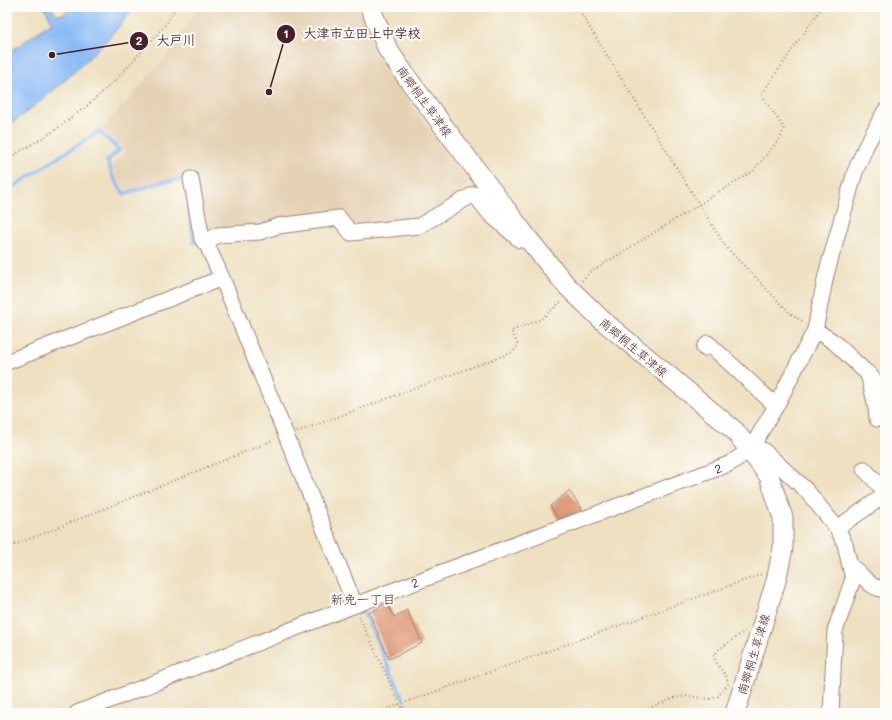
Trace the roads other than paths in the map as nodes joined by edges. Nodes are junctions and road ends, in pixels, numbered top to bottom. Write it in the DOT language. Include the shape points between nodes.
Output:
graph roads {
  1 [pos="370,7"];
  2 [pos="885,111"];
  3 [pos="191,179"];
  4 [pos="529,240"];
  5 [pos="204,242"];
  6 [pos="222,278"];
  7 [pos="815,330"];
  8 [pos="704,348"];
  9 [pos="7,362"];
  10 [pos="868,374"];
  11 [pos="885,390"];
  12 [pos="776,406"];
  13 [pos="877,419"];
  14 [pos="750,450"];
  15 [pos="864,469"];
  16 [pos="837,528"];
  17 [pos="850,566"];
  18 [pos="885,585"];
  19 [pos="355,605"];
  20 [pos="77,713"];
  21 [pos="735,713"];
  22 [pos="831,713"];
  1 -- 4 [label="main road, 南郷桐生草津線" via="388,50"];
  2 -- 7 [label="street" via="855,172 830,260"];
  3 -- 5 [label="street"];
  4 -- 5 [label="street" via="520,240 490,214 474,194 419,226 351,233 339,218 278,226 260,232 218,235"];
  4 -- 14 [label="main road, 南郷桐生草津線" via="572,291 602,320 735,431"];
  5 -- 6 [label="street"];
  6 -- 9 [label="street"];
  6 -- 19 [label="street"];
  7 -- 10 [label="street" via="834,342"];
  7 -- 12 [label="street"];
  8 -- 12 [label="street" via="708,343"];
  10 -- 11 [label="street"];
  10 -- 13 [label="street"];
  12 -- 14 [label="street"];
  14 -- 16 [label="street" via="763,450 806,490"];
  14 -- 19 [label="street, 2" via="729,464"];
  14 -- 21 [label="main road, 南郷桐生草津線" via="769,476 783,518 784,548"];
  15 -- 16 [label="street" via="883,488 882,497"];
  16 -- 17 [label="street" via="845,544"];
  17 -- 18 [label="street" via="873,587 880,589"];
  17 -- 22 [label="street" via="853,579 835,631"];
  19 -- 20 [label="street, 2"];
}
